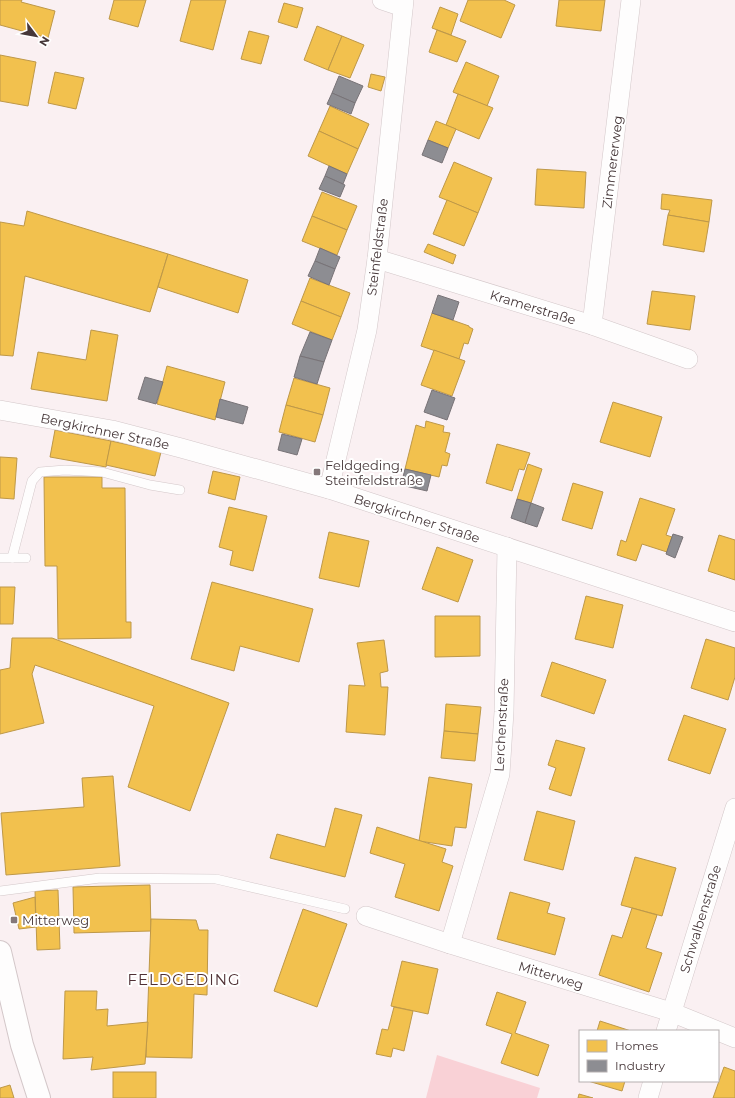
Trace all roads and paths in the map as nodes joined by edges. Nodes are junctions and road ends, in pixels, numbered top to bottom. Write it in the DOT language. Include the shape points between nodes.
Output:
graph roads {
  1 [pos="382,0"];
  2 [pos="632,0"];
  3 [pos="403,3"];
  4 [pos="377,259"];
  5 [pos="592,325"];
  6 [pos="688,359"];
  7 [pos="0,410"];
  8 [pos="180,490"];
  9 [pos="329,490"];
  10 [pos="508,547"];
  11 [pos="0,558"];
  12 [pos="12,558"];
  13 [pos="26,558"];
  14 [pos="735,622"];
  15 [pos="735,808"];
  16 [pos="0,891"];
  17 [pos="345,909"];
  18 [pos="366,916"];
  19 [pos="450,944"];
  20 [pos="0,952"];
  21 [pos="671,1012"];
  22 [pos="666,1030"];
  23 [pos="715,1030"];
  24 [pos="719,1032"];
  25 [pos="735,1038"];
  26 [pos="653,1082"];
  27 [pos="39,1098"];
  28 [pos="648,1098"];
  1 -- 3 [label="street"];
  2 -- 5 [label="street, Zimmererweg"];
  3 -- 4 [label="street, Steinfeldstraße"];
  4 -- 5 [label="street, Kramerstraße"];
  4 -- 9 [label="street, Steinfeldstraße" via="367,330"];
  5 -- 6 [label="street, Kramerstraße"];
  7 -- 9 [label="street, Bergkirchner Straße" via="112,430"];
  8 -- 12 [label="lane" via="102,472 40,472 32,481"];
  9 -- 10 [label="street, Bergkirchner Straße"];
  10 -- 14 [label="street, Bergkirchner Straße"];
  10 -- 19 [label="street, Lerchenstraße" via="500,774"];
  11 -- 12 [label="lane"];
  12 -- 13 [label="lane"];
  15 -- 21 [label="street, Schwalbenstraße"];
  16 -- 17 [label="lane" via="100,878 216,879"];
  18 -- 19 [label="street, Mitterweg"];
  19 -- 21 [label="street, Mitterweg"];
  20 -- 27 [label="street" via="22,1045"];
  21 -- 22 [label="street, Schwalbenstraße"];
  21 -- 23 [label="street, Mitterweg"];
  24 -- 25 [label="street, Mitterweg"];
  26 -- 28 [label="street"];
}
